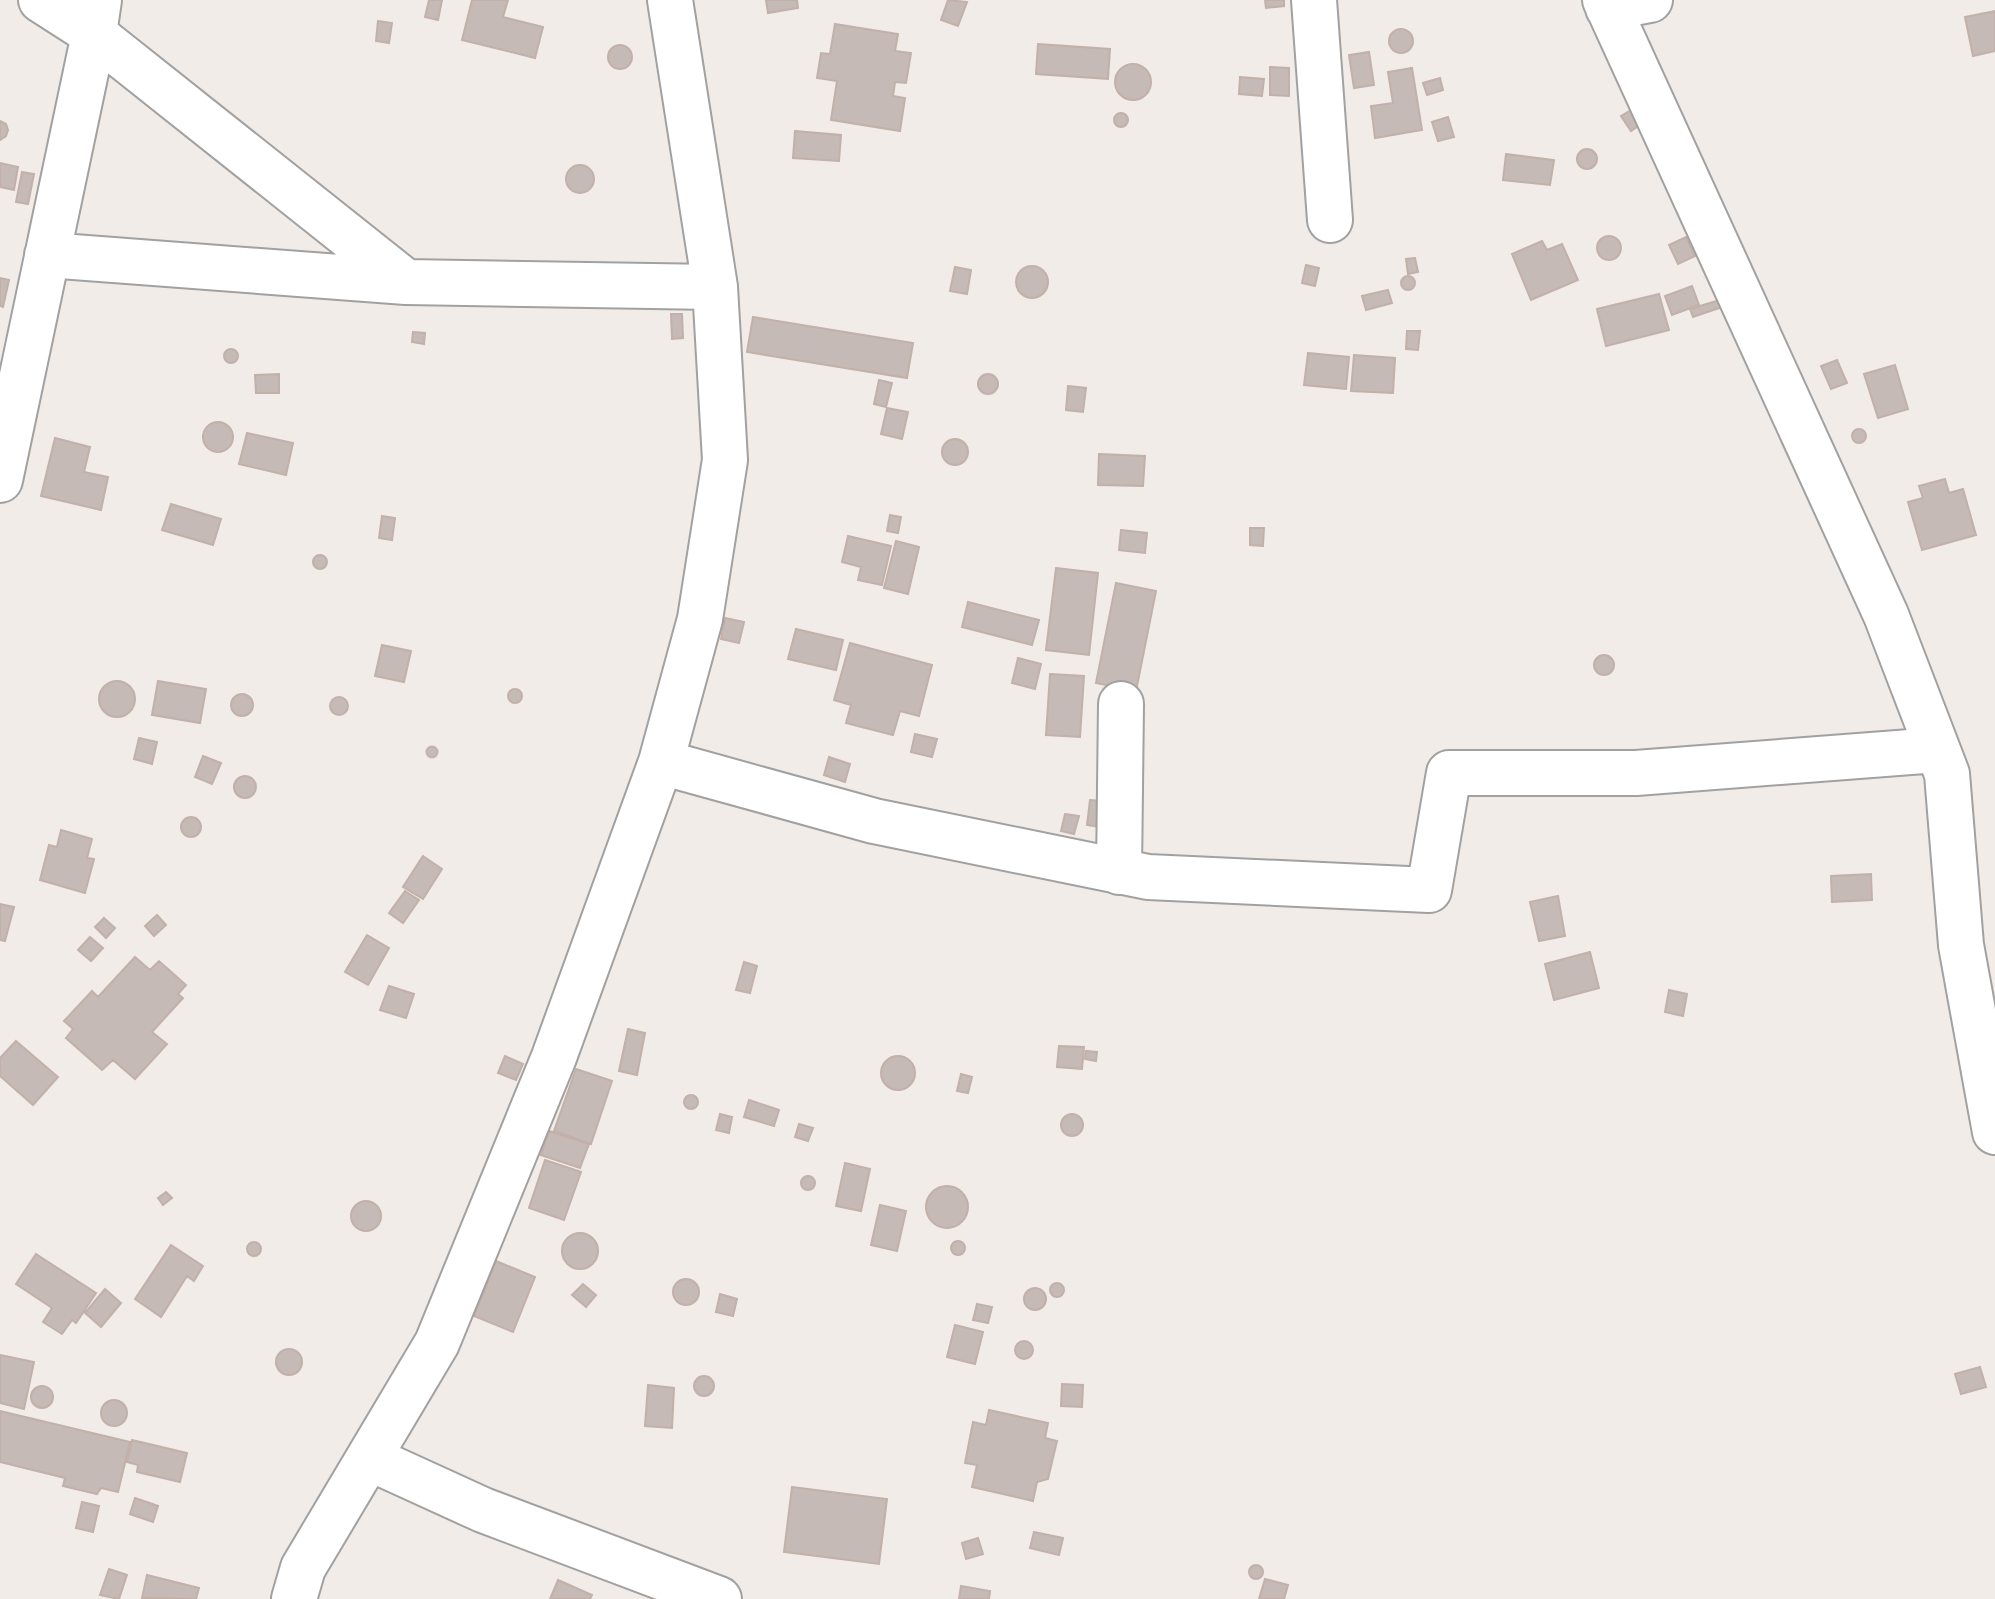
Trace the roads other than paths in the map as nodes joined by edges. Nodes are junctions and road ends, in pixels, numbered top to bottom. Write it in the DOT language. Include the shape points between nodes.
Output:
graph roads {
  1 [pos="41,0"];
  2 [pos="670,0"];
  3 [pos="1314,0"];
  4 [pos="1650,0"];
  5 [pos="1606,4"];
  6 [pos="97,17"];
  7 [pos="1330,220"];
  8 [pos="47,255"];
  9 [pos="406,282"];
  10 [pos="715,287"];
  11 [pos="0,480"];
  12 [pos="1121,704"];
  13 [pos="1937,750"];
  14 [pos="661,762"];
  15 [pos="1119,872"];
  16 [pos="1995,1132"];
  17 [pos="369,1458"];
  18 [pos="294,1599"];
  19 [pos="719,1599"];
  1 -- 6 [label="street"];
  2 -- 10 [label="street"];
  3 -- 7 [label="street"];
  4 -- 5 [label="street"];
  5 -- 13 [label="street" via="1886,615"];
  6 -- 8 [label="street"];
  6 -- 9 [label="street"];
  8 -- 9 [label="street"];
  8 -- 11 [label="street"];
  9 -- 10 [label="street"];
  10 -- 14 [label="street" via="725,460 700,619"];
  12 -- 15 [label="street"];
  13 -- 15 [label="street" via="1636,773 1449,773 1429,890"];
  13 -- 16 [label="street" via="1947,774 1961,945"];
  14 -- 15 [label="street" via="874,821"];
  14 -- 17 [label="street" via="554,1057 443,1328"];
  17 -- 18 [label="street" via="303,1568"];
  17 -- 19 [label="street" via="483,1510"];
}
